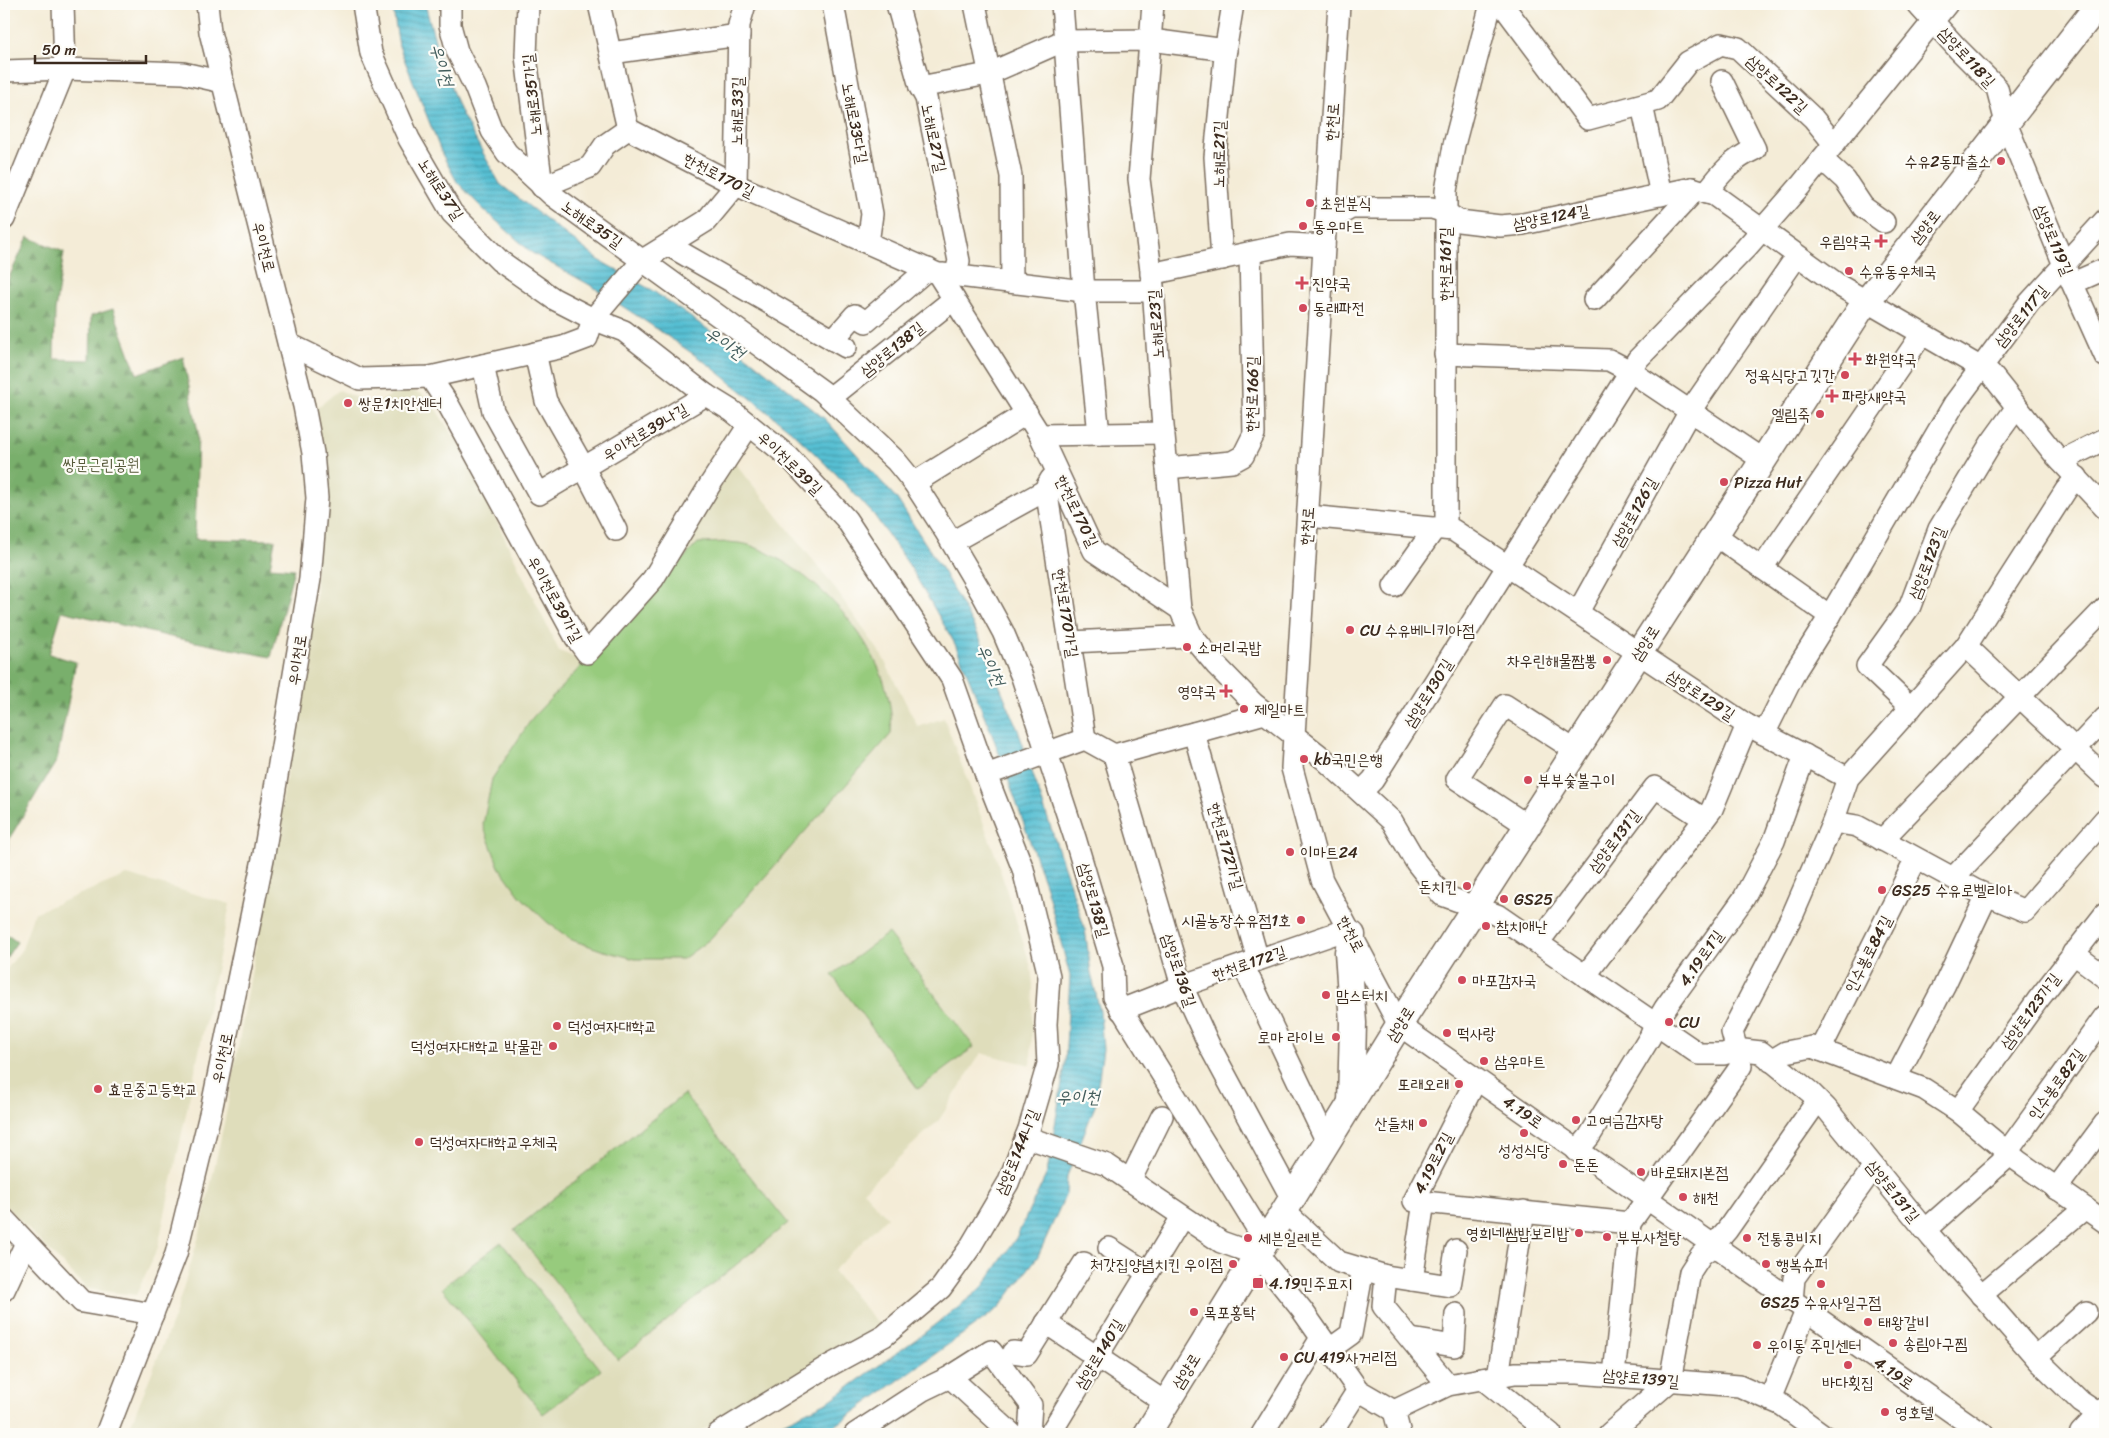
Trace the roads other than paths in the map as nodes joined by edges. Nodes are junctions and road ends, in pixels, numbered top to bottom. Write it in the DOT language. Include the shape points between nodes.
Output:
graph roads {
  1 [pos="63,4"];
  2 [pos="207,4"];
  3 [pos="363,4"];
  4 [pos="450,4"];
  5 [pos="528,4"];
  6 [pos="599,4"];
  7 [pos="745,4"];
  8 [pos="833,4"];
  9 [pos="897,4"];
  10 [pos="975,4"];
  11 [pos="1062,4"];
  12 [pos="1153,4"];
  13 [pos="1233,4"];
  14 [pos="1339,4"];
  15 [pos="1491,4"];
  16 [pos="1502,4"];
  17 [pos="1917,4"];
  18 [pos="1947,4"];
  19 [pos="2099,4"];
  20 [pos="1933,22"];
  21 [pos="738,35"];
  22 [pos="1151,40"];
  23 [pos="1063,41"];
  24 [pos="1226,50"];
  25 [pos="610,53"];
  26 [pos="65,69"];
  27 [pos="4,71"];
  28 [pos="988,74"];
  29 [pos="1722,81"];
  30 [pos="222,82"];
  31 [pos="920,87"];
  32 [pos="1642,105"];
  33 [pos="2006,123"];
  34 [pos="628,129"];
  35 [pos="1828,151"];
  36 [pos="736,186"];
  37 [pos="542,187"];
  38 [pos="1699,190"];
  39 [pos="1661,195"];
  40 [pos="1445,212"];
  41 [pos="4,219"];
  42 [pos="2105,220"];
  43 [pos="1326,222"];
  44 [pos="1884,222"];
  45 [pos="1761,231"];
  46 [pos="868,243"];
  47 [pos="668,245"];
  48 [pos="1324,246"];
  49 [pos="1250,253"];
  50 [pos="1797,256"];
  51 [pos="1222,259"];
  52 [pos="644,260"];
  53 [pos="2105,269"];
  54 [pos="941,273"];
  55 [pos="2068,274"];
  56 [pos="1012,282"];
  57 [pos="1152,283"];
  58 [pos="1084,291"];
  59 [pos="954,299"];
  60 [pos="1594,300"];
  61 [pos="1866,301"];
  62 [pos="594,319"];
  63 [pos="1922,334"];
  64 [pos="289,344"];
  65 [pos="2103,346"];
  66 [pos="535,353"];
  67 [pos="1445,354"];
  68 [pos="483,365"];
  69 [pos="1979,368"];
  70 [pos="1630,371"];
  71 [pos="430,377"];
  72 [pos="706,395"];
  73 [pos="830,398"];
  74 [pos="2017,407"];
  75 [pos="1690,411"];
  76 [pos="1027,414"];
  77 [pos="750,425"];
  78 [pos="1164,433"];
  79 [pos="1040,434"];
  80 [pos="1099,434"];
  81 [pos="2105,439"];
  82 [pos="1763,460"];
  83 [pos="2062,461"];
  84 [pos="584,468"];
  85 [pos="1167,468"];
  86 [pos="1057,470"];
  87 [pos="2077,476"];
  88 [pos="914,483"];
  89 [pos="1046,488"];
  90 [pos="2105,508"];
  91 [pos="1308,516"];
  92 [pos="1441,528"];
  93 [pos="616,530"];
  94 [pos="1715,535"];
  95 [pos="952,542"];
  96 [pos="1508,566"];
  97 [pos="1762,568"];
  98 [pos="1394,586"];
  99 [pos="2105,608"];
  100 [pos="1180,609"];
  101 [pos="1578,612"];
  102 [pos="1830,616"];
  103 [pos="1192,636"];
  104 [pos="1071,642"];
  105 [pos="1966,646"];
  106 [pos="1639,653"];
  107 [pos="2020,698"];
  108 [pos="1911,708"];
  109 [pos="1265,712"];
  110 [pos="2105,718"];
  111 [pos="1756,730"];
  112 [pos="1194,733"];
  113 [pos="1294,736"];
  114 [pos="1085,739"];
  115 [pos="2078,749"];
  116 [pos="1576,751"];
  117 [pos="1047,753"];
  118 [pos="1114,755"];
  119 [pos="1805,755"];
  120 [pos="986,775"];
  121 [pos="2105,777"];
  122 [pos="1848,778"];
  123 [pos="1361,792"];
  124 [pos="1704,819"];
  125 [pos="2105,819"];
  126 [pos="1833,822"];
  127 [pos="1528,826"];
  128 [pos="1882,840"];
  129 [pos="1916,859"];
  130 [pos="1954,877"];
  131 [pos="1987,895"];
  132 [pos="1474,908"];
  133 [pos="2105,914"];
  134 [pos="1350,932"];
  135 [pos="1538,944"];
  136 [pos="2073,953"];
  137 [pos="1251,962"];
  138 [pos="1585,976"];
  139 [pos="2105,976"];
  140 [pos="1182,986"];
  141 [pos="1121,1010"];
  142 [pos="2105,1016"];
  143 [pos="1655,1025"];
  144 [pos="1399,1026"];
  145 [pos="1735,1048"];
  146 [pos="1820,1050"];
  147 [pos="1771,1060"];
  148 [pos="1896,1078"];
  149 [pos="1476,1080"];
  150 [pos="1818,1100"];
  151 [pos="1351,1103"];
  152 [pos="1958,1111"];
  153 [pos="1162,1116"];
  154 [pos="2105,1123"];
  155 [pos="1026,1137"];
  156 [pos="1327,1142"];
  157 [pos="1577,1151"];
  158 [pos="2007,1152"];
  159 [pos="1874,1167"];
  160 [pos="1130,1181"];
  161 [pos="2056,1189"];
  162 [pos="1646,1199"];
  163 [pos="1424,1202"];
  164 [pos="1288,1205"];
  165 [pos="1524,1211"];
  166 [pos="2098,1215"];
  167 [pos="1182,1217"];
  168 [pos="4,1219"];
  169 [pos="1630,1223"];
  170 [pos="1925,1230"];
  171 [pos="26,1243"];
  172 [pos="1713,1246"];
  173 [pos="1109,1248"];
  174 [pos="1261,1248"];
  175 [pos="1456,1250"];
  176 [pos="1084,1263"];
  177 [pos="1363,1269"];
  178 [pos="1148,1273"];
  179 [pos="1386,1276"];
  180 [pos="1412,1280"];
  181 [pos="4,1290"];
  182 [pos="1981,1295"];
  183 [pos="1799,1306"];
  184 [pos="2086,1312"];
  185 [pos="152,1314"];
  186 [pos="1456,1314"];
  187 [pos="1046,1323"];
  188 [pos="1411,1339"];
  189 [pos="1326,1344"];
  190 [pos="1014,1352"];
  191 [pos="1097,1357"];
  192 [pos="2036,1357"];
  193 [pos="1614,1375"];
  194 [pos="950,1377"];
  195 [pos="1490,1378"];
  196 [pos="1670,1381"];
  197 [pos="1448,1385"];
  198 [pos="1358,1390"];
  199 [pos="1770,1399"];
  200 [pos="1166,1403"];
  201 [pos="1394,1411"];
  202 [pos="2104,1415"];
  203 [pos="1004,1432"];
  204 [pos="860,1433"];
  205 [pos="106,1434"];
  206 [pos="718,1434"];
  207 [pos="1030,1434"];
  208 [pos="1050,1434"];
  209 [pos="1147,1434"];
  210 [pos="1262,1434"];
  211 [pos="1330,1434"];
  212 [pos="1400,1434"];
  213 [pos="1551,1434"];
  214 [pos="1609,1434"];
  215 [pos="1822,1434"];
  216 [pos="1983,1434"];
  217 [pos="2082,1434"];
  1 -- 26 [label="street"];
  2 -- 30 [label="street, 우이천로"];
  3 -- 62 [label="street, 노해로37길" via="371,53 409,139 452,213 500,261 554,299"];
  4 -- 37 [label="street, 노해로35길" via="450,25 457,51 492,131 507,154"];
  5 -- 37 [label="street, 노해로35가길" via="526,56"];
  6 -- 25 [label="street"];
  7 -- 21 [label="street, 노해로33길"];
  8 -- 46 [label="street, 노해로33다길" via="872,214"];
  9 -- 31 [label="street, 노해로27길"];
  10 -- 28 [label="street"];
  11 -- 23 [label="street"];
  12 -- 22 [label="street, 노해로23길"];
  13 -- 24 [label="street, 노해로21길"];
  14 -- 43 [label="street, 한천로"];
  15 -- 40 [label="street, 한천로161길" via="1454,145"];
  16 -- 32 [label="street, 삼양로122길" via="1588,119"];
  17 -- 20 [label="street, 삼양로118길"];
  18 -- 20 [label="street, 삼양로118길"];
  19 -- 33 [label="main road, 삼양로"];
  20 -- 33 [label="street, 삼양로118길" via="1997,88"];
  20 -- 35 [label="street"];
  21 -- 25 [label="street"];
  21 -- 36 [label="street, 노해로33길"];
  22 -- 23 [label="street"];
  22 -- 24 [label="street"];
  22 -- 57 [label="street, 노해로23길" via="1139,179"];
  23 -- 28 [label="street"];
  23 -- 58 [label="street"];
  24 -- 51 [label="street, 노해로21길" via="1215,157"];
  25 -- 34 [label="street"];
  26 -- 27 [label="street"];
  26 -- 30 [label="street" via="183,73"];
  26 -- 41 [label="street"];
  28 -- 31 [label="street"];
  28 -- 56 [label="street" via="1011,176"];
  29 -- 38 [label="street" via="1755,149 1724,168"];
  30 -- 64 [label="street, 우이천로"];
  31 -- 54 [label="street, 노해로27길" via="926,98 959,261"];
  32 -- 35 [label="street, 삼양로122길" via="1658,100 1688,62 1721,44 1738,48 1813,118"];
  32 -- 39 [label="street"];
  33 -- 55 [label="street, 삼양로119길"];
  33 -- 61 [label="main road, 삼양로"];
  34 -- 36 [label="street, 한천로170길"];
  34 -- 37 [label="street, 노해로35길" via="605,145 590,167"];
  35 -- 44 [label="street, 삼양로122길" via="1863,207"];
  35 -- 45 [label="street"];
  36 -- 46 [label="street, 한천로170길"];
  36 -- 47 [label="street" via="706,221"];
  37 -- 52 [label="street, 노해로35길"];
  38 -- 39 [label="street, 삼양로124길"];
  38 -- 45 [label="street" via="1714,195"];
  38 -- 60 [label="street"];
  39 -- 40 [label="street, 삼양로124길" via="1500,226 1459,221"];
  40 -- 43 [label="street, 삼양로124길" via="1432,208 1351,208"];
  40 -- 67 [label="street, 한천로161길"];
  42 -- 55 [label="street, 삼양로117길"];
  43 -- 48 [label="street, 한천로"];
  45 -- 50 [label="street"];
  45 -- 70 [label="street"];
  46 -- 54 [label="street, 한천로170길"];
  47 -- 52 [label="street"];
  47 -- 54 [label="street" via="840,344 855,315 866,322"];
  48 -- 49 [label="street" via="1290,244"];
  48 -- 91 [label="street, 한천로"];
  49 -- 51 [label="street"];
  49 -- 85 [label="street, 한천로166길" via="1254,434 1243,456 1232,462"];
  50 -- 61 [label="street"];
  50 -- 75 [label="street"];
  51 -- 57 [label="street"];
  52 -- 62 [label="street"];
  52 -- 73 [label="street, 삼양로138길"];
  53 -- 55 [label="street, 삼양로117길"];
  54 -- 56 [label="street"];
  54 -- 59 [label="street, 한천로170길"];
  55 -- 65 [label="street, 삼양로119길"];
  55 -- 69 [label="street, 삼양로117길" via="2029,303"];
  56 -- 58 [label="street"];
  57 -- 58 [label="street"];
  57 -- 78 [label="street, 노해로23길"];
  58 -- 80 [label="street"];
  59 -- 73 [label="street, 삼양로138길"];
  59 -- 76 [label="street, 한천로170길"];
  61 -- 63 [label="street"];
  61 -- 82 [label="main road, 삼양로"];
  62 -- 66 [label="street" via="588,338"];
  62 -- 72 [label="street, 우이천로39길" via="624,331"];
  63 -- 69 [label="street"];
  63 -- 97 [label="street"];
  64 -- 71 [label="street" via="360,379"];
  64 -- 185 [label="street, 우이천로" via="304,406 317,498 310,579 267,836 212,1106 176,1254"];
  66 -- 68 [label="street"];
  66 -- 84 [label="street, 우이천로39나길" via="546,401"];
  67 -- 70 [label="street" via="1609,360"];
  67 -- 92 [label="street, 한천로161길"];
  68 -- 71 [label="street"];
  68 -- 84 [label="street" via="493,411 540,494"];
  69 -- 74 [label="street" via="1990,373"];
  69 -- 102 [label="street" via="1954,404"];
  70 -- 75 [label="street"];
  70 -- 96 [label="street"];
  71 -- 77 [label="street, 우이천로39가길" via="587,653 653,579"];
  72 -- 77 [label="street, 우이천로39길"];
  72 -- 84 [label="street, 우이천로39나길"];
  73 -- 88 [label="street, 삼양로138길" via="896,461"];
  74 -- 83 [label="street"];
  74 -- 108 [label="street, 삼양로123길" via="1991,443 1939,529 1910,606 1867,666"];
  75 -- 82 [label="street"];
  75 -- 101 [label="street, 삼양로126길"];
  76 -- 79 [label="street, 한천로170길"];
  76 -- 88 [label="street"];
  77 -- 120 [label="street, 우이천로39길" via="789,457 846,519 952,679"];
  78 -- 80 [label="street"];
  78 -- 85 [label="street, 노해로23길"];
  79 -- 80 [label="street"];
  79 -- 86 [label="street, 한천로170길"];
  81 -- 83 [label="street"];
  82 -- 94 [label="main road, 삼양로"];
  83 -- 87 [label="street"];
  84 -- 93 [label="street, 우이천로39나길"];
  85 -- 100 [label="street, 노해로23길"];
  86 -- 89 [label="street"];
  86 -- 100 [label="street, 한천로170길" via="1094,551"];
  87 -- 90 [label="street"];
  87 -- 105 [label="street"];
  88 -- 95 [label="street, 삼양로138길"];
  89 -- 95 [label="street"];
  89 -- 104 [label="street, 한천로170가길"];
  91 -- 92 [label="street"];
  91 -- 113 [label="street, 한천로"];
  92 -- 96 [label="street" via="1453,530"];
  92 -- 98 [label="street"];
  94 -- 97 [label="street"];
  94 -- 106 [label="main road, 삼양로"];
  95 -- 117 [label="street, 삼양로138길" via="1003,632"];
  96 -- 101 [label="street"];
  96 -- 123 [label="street, 삼양로130길" via="1373,780"];
  97 -- 102 [label="street"];
  99 -- 107 [label="street"];
  100 -- 103 [label="street"];
  101 -- 106 [label="street"];
  102 -- 111 [label="street"];
  103 -- 104 [label="street"];
  103 -- 109 [label="street" via="1217,666"];
  104 -- 114 [label="street, 한천로170가길"];
  105 -- 107 [label="street"];
  105 -- 108 [label="street"];
  106 -- 111 [label="street, 삼양로129길"];
  106 -- 116 [label="main road, 삼양로"];
  107 -- 115 [label="street"];
  107 -- 128 [label="street"];
  108 -- 122 [label="street"];
  109 -- 112 [label="street"];
  109 -- 113 [label="street"];
  110 -- 115 [label="street"];
  111 -- 119 [label="street, 삼양로129길"];
  111 -- 124 [label="street"];
  112 -- 118 [label="street"];
  112 -- 137 [label="street, 한천로172가길"];
  113 -- 123 [label="street"];
  113 -- 134 [label="street, 한천로" via="1292,768 1322,880"];
  114 -- 117 [label="street"];
  114 -- 118 [label="street"];
  115 -- 121 [label="street"];
  115 -- 130 [label="street"];
  116 -- 127 [label="main road, 삼양로"];
  116 -- 127 [label="street" via="1505,705 1462,771 1457,779"];
  117 -- 120 [label="street"];
  117 -- 141 [label="street, 삼양로138길" via="1113,966 1114,997"];
  118 -- 140 [label="street, 삼양로136길"];
  119 -- 122 [label="street, 삼양로129길"];
  119 -- 143 [label="street, 4.19로1길" via="1774,841 1744,898"];
  120 -- 155 [label="street, 삼양로144나길" via="1023,869 1049,976 1048,1064"];
  122 -- 126 [label="street"];
  123 -- 132 [label="street" via="1392,821 1416,862 1442,895"];
  124 -- 135 [label="street, 삼양로131길" via="1655,787"];
  124 -- 138 [label="street"];
  125 -- 131 [label="street" via="2024,911"];
  126 -- 128 [label="street" via="1857,826"];
  126 -- 145 [label="street" via="1793,914 1732,1032"];
  127 -- 132 [label="main road, 삼양로"];
  128 -- 129 [label="street"];
  129 -- 130 [label="street"];
  129 -- 146 [label="street, 인수봉로84길"];
  130 -- 131 [label="street"];
  131 -- 148 [label="street"];
  132 -- 135 [label="street, 삼양로131길" via="1497,915"];
  132 -- 144 [label="main road, 삼양로"];
  133 -- 136 [label="street, 삼양로123가길"];
  134 -- 137 [label="street, 한천로172길"];
  134 -- 144 [label="street, 한천로"];
  134 -- 151 [label="main road"];
  135 -- 138 [label="street, 삼양로131길"];
  136 -- 139 [label="street"];
  136 -- 152 [label="street, 삼양로123가길"];
  137 -- 140 [label="street, 한천로172길"];
  137 -- 156 [label="street"];
  138 -- 143 [label="street, 삼양로131길"];
  140 -- 141 [label="street, 한천로172길"];
  140 -- 164 [label="street, 삼양로136길"];
  141 -- 174 [label="street, 삼양로138길"];
  142 -- 158 [label="street, 인수봉로82길"];
  143 -- 145 [label="street, 삼양로131길" via="1699,1054 1724,1054"];
  143 -- 157 [label="street, 4.19로1길" via="1589,1137"];
  144 -- 149 [label="street, 4.19로"];
  144 -- 151 [label="main road, 삼양로"];
  145 -- 147 [label="street, 삼양로131길" via="1761,1052"];
  145 -- 162 [label="street" via="1741,1066"];
  146 -- 147 [label="street" via="1812,1047 1786,1052"];
  146 -- 148 [label="street"];
  147 -- 150 [label="street, 삼양로131길"];
  148 -- 152 [label="street" via="1924,1089"];
  149 -- 157 [label="street, 4.19로"];
  149 -- 163 [label="street, 4.19로2길" via="1414,1201"];
  150 -- 159 [label="street, 삼양로131길"];
  150 -- 172 [label="street"];
  151 -- 156 [label="main road, 삼양로"];
  152 -- 158 [label="street"];
  153 -- 160 [label="street"];
  154 -- 161 [label="street"];
  155 -- 160 [label="street" via="1106,1165"];
  155 -- 206 [label="street, 삼양로144나길" via="1008,1183 969,1249 940,1288 884,1336"];
  156 -- 164 [label="main road, 삼양로"];
  157 -- 162 [label="street, 4.19로"];
  158 -- 161 [label="street"];
  158 -- 170 [label="street" via="2002,1162"];
  159 -- 170 [label="street, 삼양로131길"];
  159 -- 183 [label="street" via="1794,1278"];
  160 -- 167 [label="street"];
  161 -- 166 [label="street"];
  162 -- 169 [label="street"];
  162 -- 172 [label="street, 4.19로"];
  163 -- 165 [label="street, 4.19로2길"];
  163 -- 180 [label="street"];
  164 -- 174 [label="main road, 삼양로"];
  164 -- 177 [label="street" via="1339,1262"];
  165 -- 169 [label="street, 4.19로2길"];
  165 -- 195 [label="street"];
  166 -- 182 [label="street"];
  167 -- 174 [label="street" via="1221,1242"];
  167 -- 178 [label="street, 삼양로140길"];
  168 -- 171 [label="street"];
  169 -- 193 [label="street"];
  170 -- 182 [label="street, 삼양로131길"];
  171 -- 181 [label="street"];
  171 -- 185 [label="street" via="82,1302"];
  172 -- 183 [label="street, 4.19로"];
  172 -- 196 [label="street" via="1701,1255 1690,1272"];
  173 -- 178 [label="street"];
  174 -- 189 [label="street"];
  174 -- 200 [label="main road, 삼양로"];
  175 -- 180 [label="street" via="1450,1286"];
  176 -- 187 [label="street"];
  177 -- 179 [label="street"];
  177 -- 189 [label="street" via="1351,1334"];
  178 -- 191 [label="street, 삼양로140길"];
  179 -- 180 [label="street"];
  179 -- 188 [label="street" via="1382,1306"];
  182 -- 192 [label="street, 삼양로131길"];
  183 -- 199 [label="street"];
  183 -- 216 [label="street, 4.19로"];
  184 -- 192 [label="street"];
  185 -- 205 [label="street, 우이천로"];
  186 -- 188 [label="street" via="1454,1346"];
  187 -- 190 [label="street" via="1027,1354"];
  187 -- 191 [label="street, 삼양로"];
  188 -- 197 [label="street"];
  189 -- 198 [label="street"];
  189 -- 210 [label="street"];
  191 -- 200 [label="street, 삼양로"];
  191 -- 208 [label="street, 삼양로140길"];
  192 -- 202 [label="street, 삼양로131길" via="2081,1402"];
  193 -- 195 [label="street, 삼양로139길" via="1515,1373"];
  193 -- 196 [label="street, 삼양로139길"];
  194 -- 203 [label="street"];
  194 -- 204 [label="street" via="923,1390"];
  194 -- 207 [label="street" via="991,1351 1031,1406"];
  195 -- 197 [label="street, 삼양로139길"];
  195 -- 213 [label="street"];
  196 -- 199 [label="street, 삼양로139길" via="1739,1386"];
  196 -- 214 [label="street"];
  197 -- 201 [label="street, 삼양로139길"];
  198 -- 201 [label="street"];
  198 -- 211 [label="street"];
  199 -- 215 [label="street, 삼양로139길"];
  200 -- 209 [label="main road, 삼양로"];
  201 -- 212 [label="street"];
  202 -- 217 [label="main road"];
}
